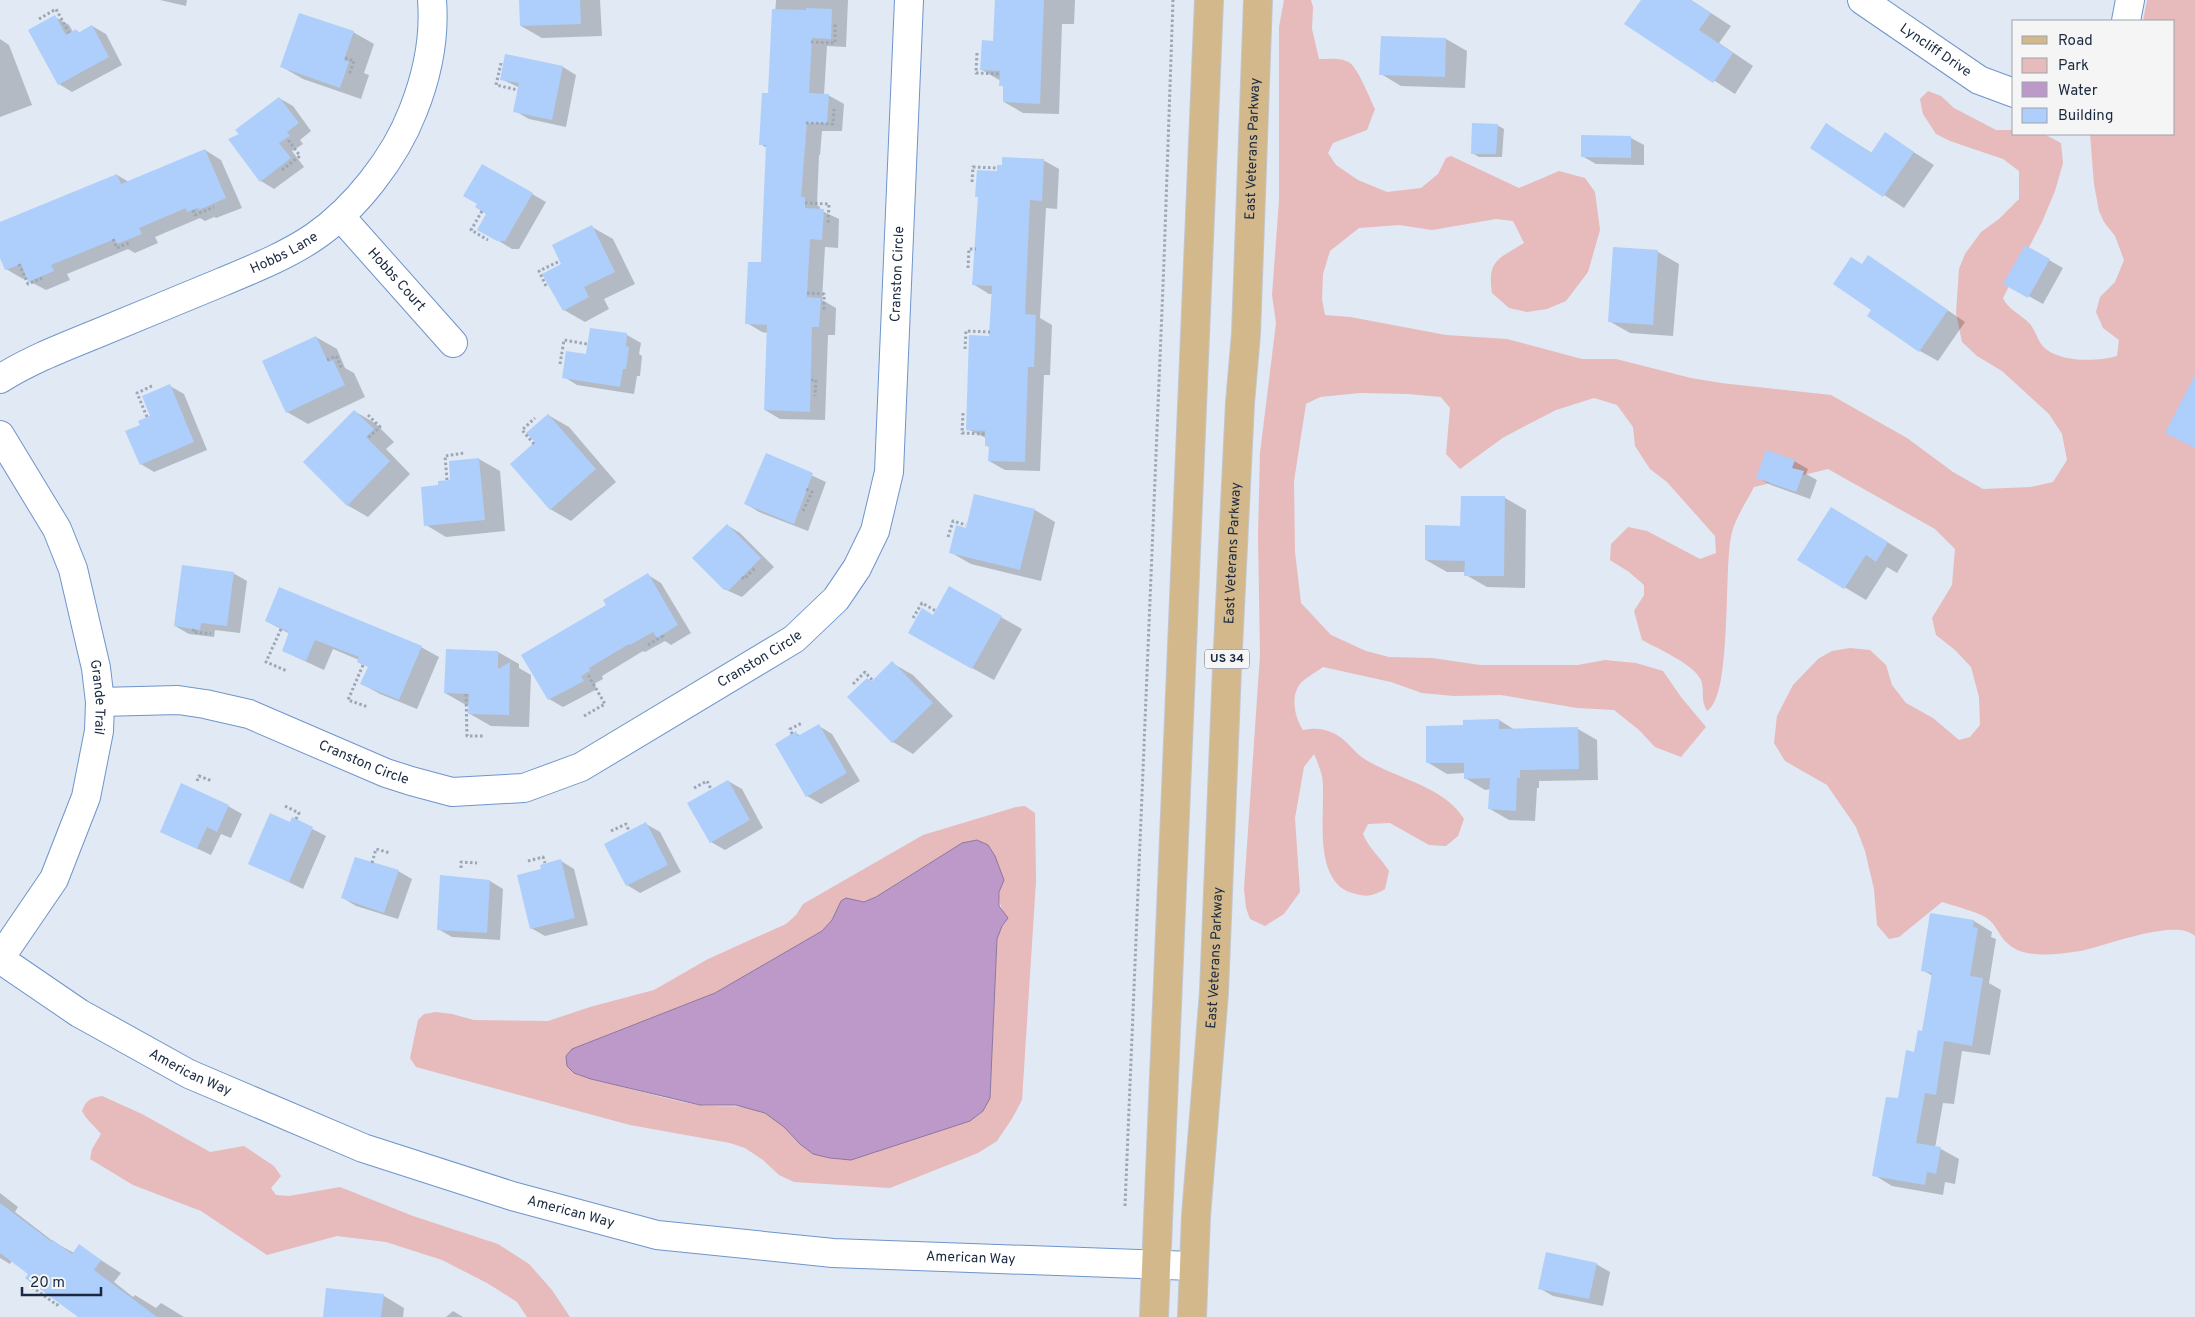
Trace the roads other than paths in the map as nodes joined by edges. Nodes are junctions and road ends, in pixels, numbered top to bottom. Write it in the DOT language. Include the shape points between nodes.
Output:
graph roads {
  1 [pos="432,0"];
  2 [pos="908,0"];
  3 [pos="1209,0"];
  4 [pos="1258,0"];
  5 [pos="1862,0"];
  6 [pos="2130,0"];
  7 [pos="2126,20"];
  8 [pos="2012,92"];
  9 [pos="340,216"];
  10 [pos="453,343"];
  11 [pos="0,379"];
  12 [pos="0,435"];
  13 [pos="100,702"];
  14 [pos="0,959"];
  15 [pos="1156,1264"];
  16 [pos="1193,1266"];
  17 [pos="1154,1317"];
  18 [pos="1192,1317"];
  1 -- 9 [label="street, Hobbs Lane" via="434,22 423,85 408,124 392,154"];
  2 -- 13 [label="street, Cranston Circle" via="889,472 875,532 857,568 836,599 794,639 581,767 524,788 452,792 386,774 249,714 178,700"];
  3 -- 15 [label="main road"];
  4 -- 16 [label="main road, East Veterans Parkway / US 34" via="1246,334 1227,668 1214,992"];
  5 -- 8 [label="street, Lyncliff Drive" via="1979,80"];
  6 -- 7 [label="street"];
  9 -- 10 [label="street, Hobbs Court"];
  9 -- 11 [label="street, Hobbs Lane" via="314,238 283,255 69,345"];
  12 -- 13 [label="street, Grande Trail" via="57,529 73,569 96,668"];
  13 -- 14 [label="street, Grande Trail" via="99,731 86,798 54,878"];
  14 -- 15 [label="street, American Way" via="79,1013 188,1074 363,1148 539,1204 657,1235 833,1253"];
  15 -- 16 [label="street, American Way"];
  15 -- 17 [label="main road"];
  16 -- 18 [label="main road, East Veterans Parkway / US 34"];
}
